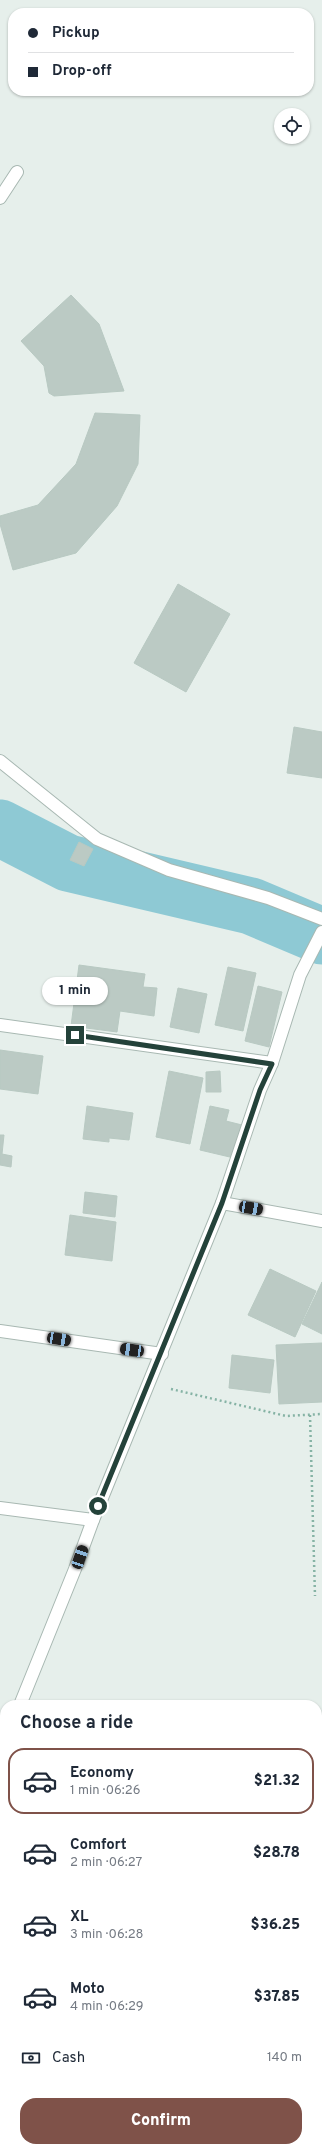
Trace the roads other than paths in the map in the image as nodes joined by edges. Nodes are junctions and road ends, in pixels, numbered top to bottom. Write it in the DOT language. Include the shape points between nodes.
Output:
graph roads {
  1 [pos="17,172"];
  2 [pos="0,198"];
  3 [pos="0,761"];
  4 [pos="322,919"];
  5 [pos="322,932"];
  6 [pos="0,1025"];
  7 [pos="272,1064"];
  8 [pos="222,1203"];
  9 [pos="322,1221"];
  10 [pos="0,1331"];
  11 [pos="162,1354"];
  12 [pos="0,1508"];
  13 [pos="93,1520"];
  14 [pos="22,1700"];
  1 -- 2 [label="street"];
  3 -- 4 [label="street" via="97,839 169,870 268,898"];
  5 -- 7 [label="street" via="300,975"];
  6 -- 7 [label="street"];
  7 -- 8 [label="street" via="260,1090"];
  8 -- 9 [label="street"];
  8 -- 11 [label="street"];
  10 -- 11 [label="street"];
  11 -- 13 [label="street"];
  12 -- 13 [label="street"];
  13 -- 14 [label="street"];
}
